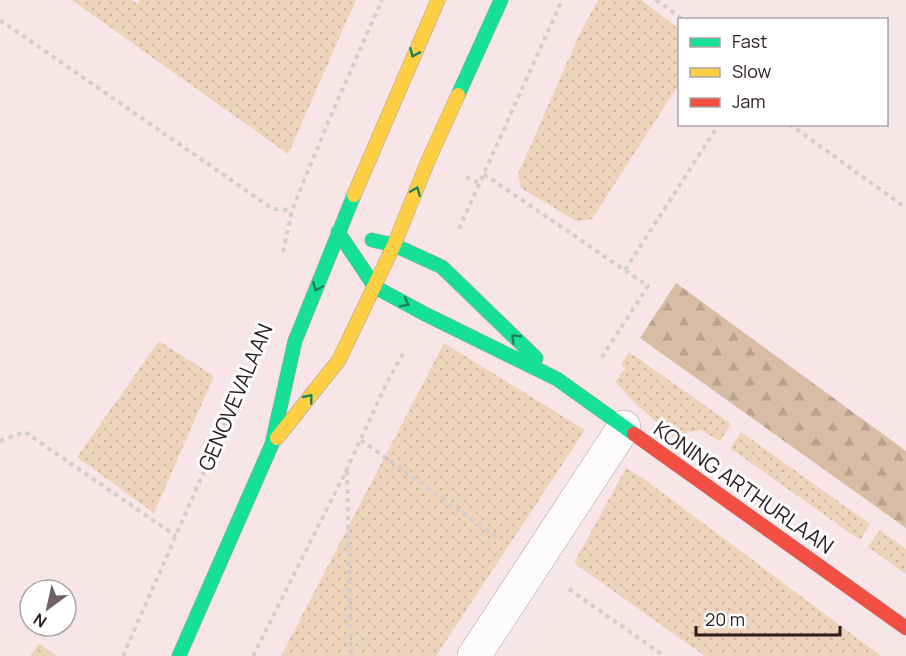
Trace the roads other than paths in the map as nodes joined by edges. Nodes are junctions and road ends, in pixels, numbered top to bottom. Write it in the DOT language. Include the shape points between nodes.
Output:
graph roads {
  1 [pos="438,0"];
  2 [pos="501,0"];
  3 [pos="338,232"];
  4 [pos="394,245"];
  5 [pos="375,287"];
  6 [pos="557,379"];
  7 [pos="624,427"];
  8 [pos="272,444"];
  9 [pos="906,628"];
  10 [pos="179,656"];
  11 [pos="474,656"];
  1 -- 3 [label="main road, GENOVEVALAAN, one-way"];
  4 -- 2 [label="main road, GENOVEVALAAN, one-way"];
  3 -- 4 [label="main road, KONING ARTHURLAAN"];
  3 -- 5 [label="main road, KONING ARTHURLAAN"];
  3 -- 8 [label="main road, GENOVEVALAAN, one-way" via="295,341"];
  4 -- 5 [label="main road, GENOVEVALAAN"];
  6 -- 4 [label="main road, KONING ARTHURLAAN, one-way" via="442,267"];
  5 -- 6 [label="main road, KONING ARTHURLAAN, one-way"];
  8 -- 5 [label="main road, GENOVEVALAAN, one-way" via="339,360"];
  6 -- 7 [label="main road, KONING ARTHURLAAN"];
  7 -- 9 [label="main road, KONING ARTHURLAAN"];
  7 -- 11 [label="street"];
  8 -- 10 [label="main road, GENOVEVALAAN"];
}
